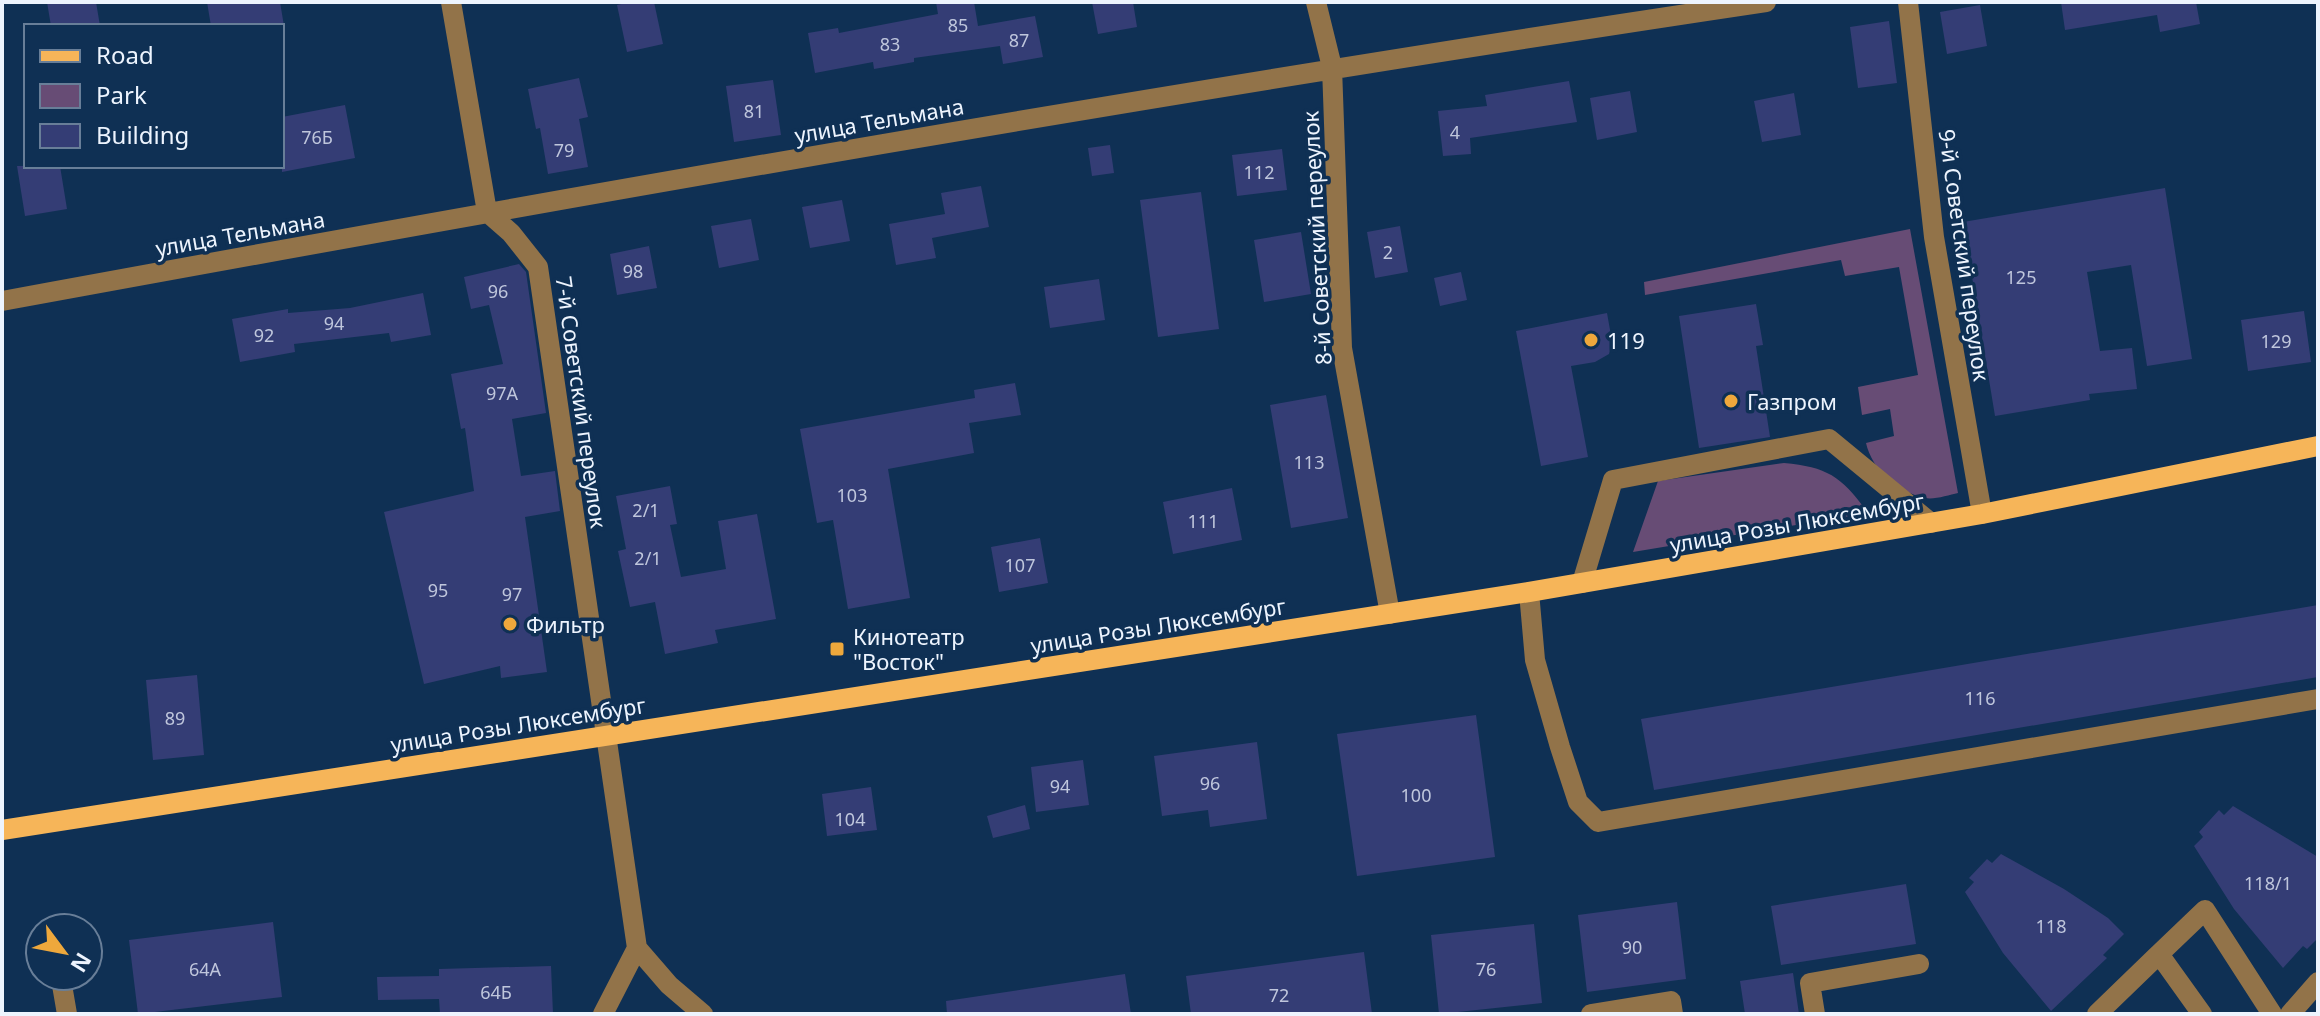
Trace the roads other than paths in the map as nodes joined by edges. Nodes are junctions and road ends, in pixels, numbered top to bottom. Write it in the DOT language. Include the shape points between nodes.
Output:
graph roads {
  1 [pos="451,2"];
  2 [pos="1316,2"];
  3 [pos="1766,2"];
  4 [pos="1908,2"];
  5 [pos="1332,67"];
  6 [pos="487,212"];
  7 [pos="2,301"];
  8 [pos="2318,446"];
  9 [pos="1982,514"];
  10 [pos="1931,523"];
  11 [pos="1582,583"];
  12 [pos="1529,592"];
  13 [pos="1390,614"];
  14 [pos="2318,699"];
  15 [pos="607,735"];
  16 [pos="2,830"];
  17 [pos="637,948"];
  18 [pos="2159,954"];
  19 [pos="1919,964"];
  20 [pos="2318,982"];
  21 [pos="63,992"];
  22 [pos="67,1014"];
  23 [pos="603,1014"];
  24 [pos="703,1014"];
  25 [pos="1591,1014"];
  26 [pos="1673,1014"];
  27 [pos="1815,1014"];
  28 [pos="2097,1014"];
  29 [pos="2202,1014"];
  30 [pos="2272,1014"];
  31 [pos="2290,1014"];
  1 -- 6 [label="street"];
  2 -- 5 [label="street, 8-й Советский переулок"];
  3 -- 5 [label="street, улица Тельмана"];
  4 -- 9 [label="street, 9-й Советский переулок" via="1934,237"];
  5 -- 6 [label="street, улица Тельмана"];
  5 -- 13 [label="street, 8-й Советский переулок" via="1342,348"];
  6 -- 7 [label="street, улица Тельмана"];
  6 -- 15 [label="street, 7-й Советский переулок" via="538,267"];
  8 -- 9 [label="main road, улица Розы Люксембург"];
  9 -- 10 [label="main road, улица Розы Люксембург"];
  10 -- 11 [label="main road, улица Розы Люксембург"];
  10 -- 11 [label="street" via="1829,439 1613,480"];
  11 -- 12 [label="main road, улица Розы Люксембург"];
  12 -- 13 [label="main road, улица Розы Люксембург"];
  12 -- 14 [label="street" via="1535,660 1560,747 1578,802 1598,822"];
  13 -- 15 [label="main road, улица Розы Люксембург"];
  15 -- 16 [label="main road, улица Розы Люксембург"];
  15 -- 17 [label="street, 7-й Советский переулок"];
  17 -- 23 [label="street"];
  17 -- 24 [label="street"];
  18 -- 28 [label="street"];
  18 -- 29 [label="street"];
  18 -- 30 [label="street" via="2205,910"];
  19 -- 27 [label="street" via="1810,983"];
  20 -- 31 [label="street"];
  21 -- 22 [label="street"];
  25 -- 26 [label="street" via="1671,1001"];
}
